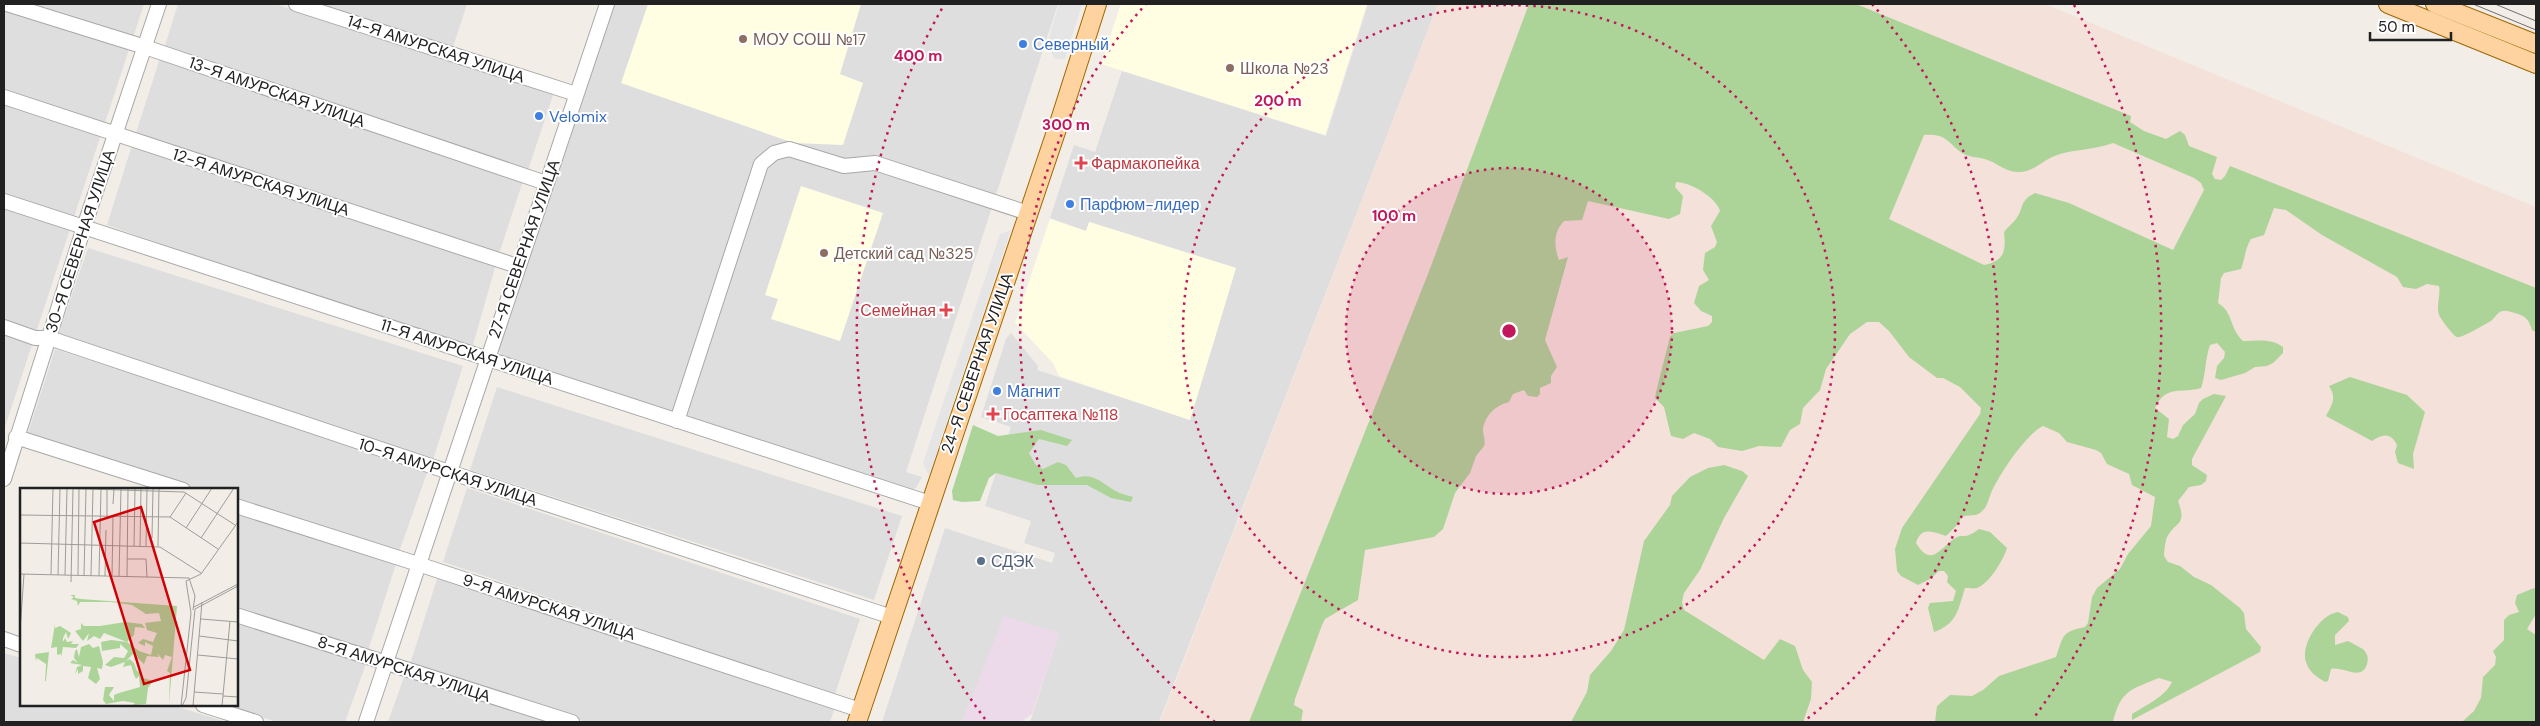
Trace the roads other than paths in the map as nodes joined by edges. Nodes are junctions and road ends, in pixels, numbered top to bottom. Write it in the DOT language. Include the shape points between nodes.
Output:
graph roads {
  1 [pos="7,4"];
  2 [pos="159,4"];
  3 [pos="296,4"];
  4 [pos="607,4"];
  5 [pos="1097,4"];
  6 [pos="2388,4"];
  7 [pos="2444,14"];
  8 [pos="2530,42"];
  9 [pos="144,47"];
  10 [pos="2517,56"];
  11 [pos="2536,64"];
  12 [pos="576,94"];
  13 [pos="4,97"];
  14 [pos="115,134"];
  15 [pos="546,183"];
  16 [pos="4,201"];
  17 [pos="1028,213"];
  18 [pos="84,227"];
  19 [pos="517,266"];
  20 [pos="4,327"];
  21 [pos="49,338"];
  22 [pos="486,359"];
  23 [pos="677,421"];
  24 [pos="16,437"];
  25 [pos="449,472"];
  26 [pos="4,479"];
  27 [pos="177,488"];
  28 [pos="930,503"];
  29 [pos="238,507"];
  30 [pos="418,564"];
  31 [pos="238,616"];
  32 [pos="892,617"];
  33 [pos="4,639"];
  34 [pos="20,645"];
  35 [pos="385,663"];
  36 [pos="206,706"];
  37 [pos="858,716"];
  38 [pos="256,722"];
  39 [pos="366,722"];
  40 [pos="572,722"];
  1 -- 9 [label="street, 13-Я АМУРСКАЯ УЛИЦА"];
  2 -- 9 [label="street, 30-Я СЕВЕРНАЯ УЛИЦА"];
  3 -- 12 [label="street, 14-Я АМУРСКАЯ УЛИЦА"];
  4 -- 12 [label="street, 27-Я СЕВЕРНАЯ УЛИЦА"];
  5 -- 17 [label="main road, 24-Я СЕВЕРНАЯ УЛИЦА"];
  6 -- 7 [label="main road"];
  7 -- 8 [label="main road"];
  7 -- 10 [label="main road"];
  8 -- 10 [label="main road"];
  9 -- 14 [label="street, 30-Я СЕВЕРНАЯ УЛИЦА"];
  9 -- 15 [label="street, 13-Я АМУРСКАЯ УЛИЦА"];
  10 -- 11 [label="main road"];
  12 -- 15 [label="street, 27-Я СЕВЕРНАЯ УЛИЦА"];
  13 -- 14 [label="street, 12-Я АМУРСКАЯ УЛИЦА"];
  14 -- 18 [label="street, 30-Я СЕВЕРНАЯ УЛИЦА"];
  14 -- 19 [label="street, 12-Я АМУРСКАЯ УЛИЦА"];
  15 -- 19 [label="street, 27-Я СЕВЕРНАЯ УЛИЦА"];
  16 -- 18 [label="street, 11-Я АМУРСКАЯ УЛИЦА"];
  17 -- 23 [label="street" via="875,163 844,166 789,149 767,157 761,164"];
  17 -- 28 [label="main road, 24-Я СЕВЕРНАЯ УЛИЦА"];
  18 -- 21 [label="street, 30-Я СЕВЕРНАЯ УЛИЦА"];
  18 -- 22 [label="street, 11-Я АМУРСКАЯ УЛИЦА"];
  19 -- 22 [label="street, 27-Я СЕВЕРНАЯ УЛИЦА"];
  20 -- 21 [label="street, 10-Я АМУРСКАЯ УЛИЦА" via="35,338"];
  21 -- 24 [label="street, 30-Я СЕВЕРНАЯ УЛИЦА"];
  21 -- 25 [label="street, 10-Я АМУРСКАЯ УЛИЦА"];
  22 -- 23 [label="street, 11-Я АМУРСКАЯ УЛИЦА"];
  22 -- 25 [label="street, 27-Я СЕВЕРНАЯ УЛИЦА"];
  23 -- 28 [label="street, 11-Я АМУРСКАЯ УЛИЦА"];
  24 -- 26 [label="street, 30-Я СЕВЕРНАЯ УЛИЦА"];
  24 -- 27 [label="street"];
  25 -- 30 [label="street, 27-Я СЕВЕРНАЯ УЛИЦА"];
  25 -- 32 [label="street, 10-Я АМУРСКАЯ УЛИЦА"];
  28 -- 32 [label="main road, 24-Я СЕВЕРНАЯ УЛИЦА"];
  29 -- 30 [label="street, 9-Я АМУРСКАЯ УЛИЦА"];
  30 -- 35 [label="street, 27-Я СЕВЕРНАЯ УЛИЦА"];
  30 -- 37 [label="street, 9-Я АМУРСКАЯ УЛИЦА"];
  31 -- 35 [label="street, 8-Я АМУРСКАЯ УЛИЦА"];
  32 -- 37 [label="main road, 24-Я СЕВЕРНАЯ УЛИЦА"];
  33 -- 34 [label="street"];
  35 -- 39 [label="street, 27-Я СЕВЕРНАЯ УЛИЦА"];
  35 -- 40 [label="street, 8-Я АМУРСКАЯ УЛИЦА"];
  36 -- 38 [label="street"];
}
